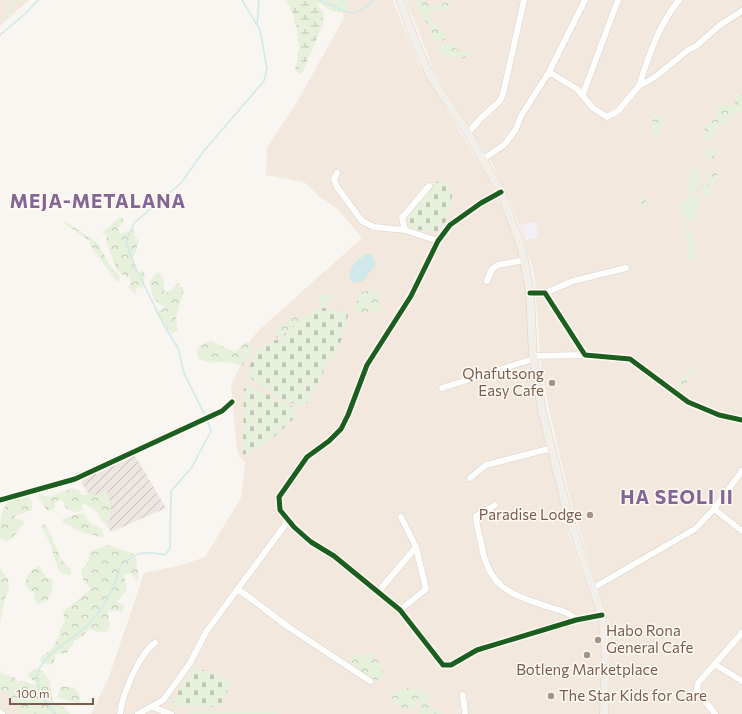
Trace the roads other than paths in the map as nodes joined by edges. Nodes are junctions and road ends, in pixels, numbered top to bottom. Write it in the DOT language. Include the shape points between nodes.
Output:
graph roads {
  1 [pos="400,0"];
  2 [pos="524,0"];
  3 [pos="585,0"];
  4 [pos="618,0"];
  5 [pos="679,0"];
  6 [pos="742,11"];
  7 [pos="549,72"];
  8 [pos="639,86"];
  9 [pos="583,94"];
  10 [pos="468,134"];
  11 [pos="483,159"];
  12 [pos="337,173"];
  13 [pos="429,186"];
  14 [pos="501,192"];
  15 [pos="405,230"];
  16 [pos="438,241"];
  17 [pos="524,260"];
  18 [pos="626,268"];
  19 [pos="487,281"];
  20 [pos="530,293"];
  21 [pos="545,293"];
  22 [pos="585,355"];
  23 [pos="533,358"];
  24 [pos="442,388"];
  25 [pos="232,402"];
  26 [pos="742,420"];
  27 [pos="552,448"];
  28 [pos="742,471"];
  29 [pos="470,478"];
  30 [pos="0,500"];
  31 [pos="495,504"];
  32 [pos="714,509"];
  33 [pos="401,517"];
  34 [pos="288,521"];
  35 [pos="742,531"];
  36 [pos="416,547"];
  37 [pos="593,588"];
  38 [pos="238,589"];
  39 [pos="379,591"];
  40 [pos="400,610"];
  41 [pos="602,615"];
  42 [pos="576,620"];
  43 [pos="742,633"];
  44 [pos="155,643"];
  45 [pos="716,665"];
  46 [pos="370,681"];
  47 [pos="742,681"];
  48 [pos="463,695"];
  49 [pos="152,707"];
  50 [pos="120,714"];
  51 [pos="138,714"];
  52 [pos="171,714"];
  53 [pos="465,714"];
  54 [pos="604,714"];
  55 [pos="715,714"];
  1 -- 10 [label="main road" via="431,77"];
  2 -- 10 [label="street" via="503,94 500,101"];
  3 -- 7 [label="street"];
  4 -- 9 [label="street"];
  5 -- 8 [label="street" via="655,37"];
  6 -- 8 [label="street" via="720,25 655,77"];
  7 -- 9 [label="street"];
  7 -- 11 [label="street" via="504,145"];
  8 -- 9 [label="street" via="618,111 607,117 593,108"];
  10 -- 11 [label="main road"];
  11 -- 14 [label="main road"];
  12 -- 15 [label="street" via="334,179 337,187 362,221 377,228"];
  13 -- 15 [label="street" via="402,218"];
  14 -- 16 [label="street" via="450,225"];
  14 -- 17 [label="main road"];
  15 -- 16 [label="street"];
  16 -- 34 [label="street" via="411,296 367,365 341,429 307,457 279,497 280,510"];
  17 -- 19 [label="street" via="498,265 492,269"];
  17 -- 20 [label="main road"];
  18 -- 21 [label="street" via="573,281"];
  20 -- 21 [label="street"];
  20 -- 23 [label="main road"];
  21 -- 22 [label="street"];
  22 -- 23 [label="street"];
  22 -- 26 [label="street" via="630,359 688,402 719,415"];
  23 -- 24 [label="street"];
  23 -- 27 [label="main road" via="542,411"];
  25 -- 30 [label="street" via="222,411 75,479"];
  27 -- 29 [label="street" via="486,465"];
  27 -- 37 [label="main road" via="567,511"];
  28 -- 32 [label="street"];
  31 -- 42 [label="street" via="476,516 483,558 495,580 514,594 563,611"];
  32 -- 35 [label="street"];
  32 -- 37 [label="street" via="695,529"];
  33 -- 36 [label="street"];
  34 -- 38 [label="street"];
  34 -- 39 [label="street" via="311,542 334,556"];
  36 -- 39 [label="street"];
  36 -- 40 [label="street" via="426,589"];
  37 -- 41 [label="main road"];
  38 -- 46 [label="street" via="287,626"];
  38 -- 49 [label="street" via="206,632 190,663 170,691 163,700"];
  39 -- 40 [label="street"];
  40 -- 42 [label="street" via="443,665 447,666 477,650"];
  41 -- 42 [label="street"];
  41 -- 54 [label="main road" via="606,652"];
  43 -- 45 [label="street"];
  44 -- 50 [label="street" via="146,651 137,669 121,703"];
  45 -- 47 [label="street"];
  45 -- 55 [label="street" via="698,683 697,690"];
  48 -- 53 [label="street"];
  49 -- 51 [label="street"];
  49 -- 52 [label="street"];
}
